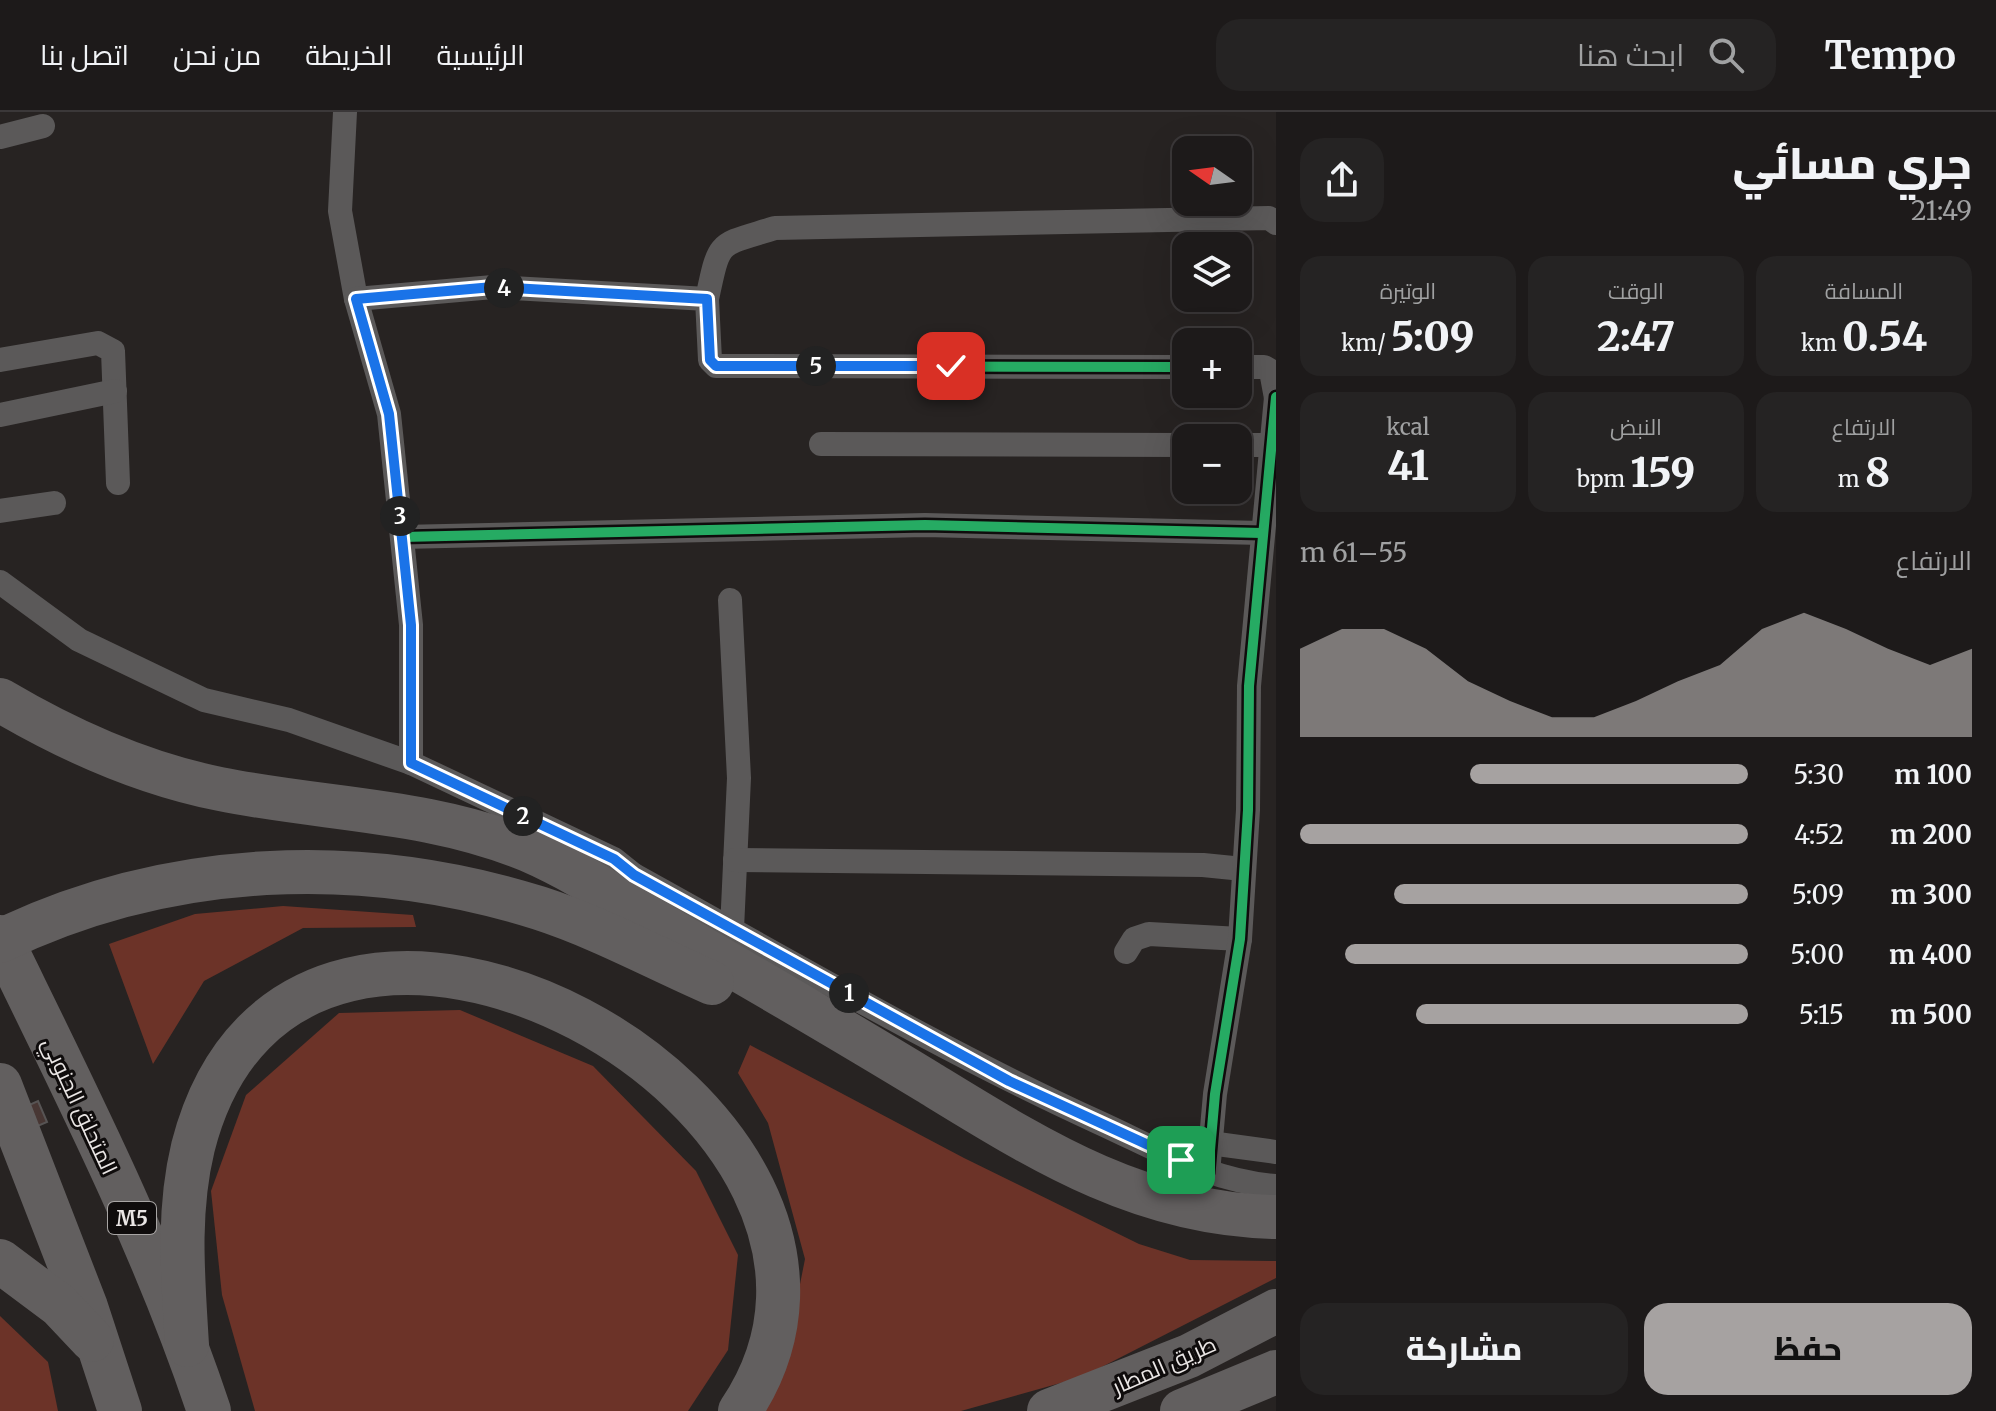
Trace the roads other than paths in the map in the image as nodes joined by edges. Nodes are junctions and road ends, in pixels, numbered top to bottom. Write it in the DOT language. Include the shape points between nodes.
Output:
graph roads {
  1 [pos="345,112"];
  2 [pos="43,126"];
  3 [pos="0,137"];
  4 [pos="1276,223"];
  5 [pos="356,299"];
  6 [pos="707,299"];
  7 [pos="0,360"];
  8 [pos="1273,360"];
  9 [pos="1172,367"];
  10 [pos="1252,367"];
  11 [pos="115,391"];
  12 [pos="1276,398"];
  13 [pos="0,415"];
  14 [pos="821,444"];
  15 [pos="1172,445"];
  16 [pos="1252,445"];
  17 [pos="1271,445"];
  18 [pos="118,483"];
  19 [pos="54,503"];
  20 [pos="0,511"];
  21 [pos="1262,533"];
  22 [pos="402,537"];
  23 [pos="0,582"];
  24 [pos="730,600"];
  25 [pos="0,700"];
  26 [pos="411,763"];
  27 [pos="735,860"];
  28 [pos="1243,869"];
  29 [pos="638,894"];
  30 [pos="732,929"];
  31 [pos="0,939"];
  32 [pos="1240,939"];
  33 [pos="1126,952"];
  34 [pos="863,1043"];
  35 [pos="0,1085"];
  36 [pos="1210,1143"];
  37 [pos="0,1152"];
  38 [pos="1276,1152"];
  39 [pos="1208,1173"];
  40 [pos="1276,1186"];
  41 [pos="1276,1217"];
  42 [pos="0,1261"];
  43 [pos="86,1307"];
  44 [pos="1276,1311"];
  45 [pos="187,1345"];
  46 [pos="102,1351"];
  47 [pos="1276,1372"];
  48 [pos="120,1411"];
  49 [pos="209,1411"];
  50 [pos="740,1411"];
  51 [pos="1049,1411"];
  52 [pos="1182,1411"];
  1 -- 5 [label="street" via="340,211"];
  2 -- 3 [label="street"];
  4 -- 6 [label="street" via="1269,218 775,228 723,244"];
  5 -- 6 [label="street" via="493,287"];
  5 -- 22 [label="street" via="389,414"];
  6 -- 9 [label="street" via="710,360 716,366"];
  7 -- 11 [label="street" via="98,343 113,351"];
  8 -- 10 [label="street"];
  8 -- 12 [label="street"];
  11 -- 13 [label="street"];
  11 -- 18 [label="street"];
  12 -- 17 [label="street"];
  14 -- 15 [label="street"];
  16 -- 17 [label="street"];
  17 -- 21 [label="street"];
  19 -- 20 [label="street"];
  21 -- 22 [label="street" via="925,525"];
  21 -- 28 [label="street" via="1249,686"];
  22 -- 26 [label="street" via="411,625"];
  23 -- 26 [label="street" via="79,640 204,700 289,720"];
  24 -- 27 [label="street" via="738,762"];
  25 -- 29 [label="highway" via="115,756 206,785 407,815 502,840"];
  26 -- 29 [label="street" via="614,859"];
  27 -- 28 [label="street"];
  27 -- 30 [label="street"];
  28 -- 32 [label="street"];
  29 -- 30 [label="street"];
  29 -- 34 [label="highway"];
  30 -- 39 [label="street" via="1009,1081"];
  31 -- 34 [label="highway" via="77,908 208,877 275,871 410,878 541,909"];
  31 -- 45 [label="highway, المتحلق الجنوبي / M5"];
  32 -- 33 [label="street" via="1149,934 1134,939"];
  32 -- 36 [label="street"];
  34 -- 41 [label="highway" via="1051,1157 1092,1176 1177,1204"];
  35 -- 43 [label="highway"];
  36 -- 38 [label="street"];
  36 -- 39 [label="street"];
  37 -- 43 [label="highway" via="47,1254"];
  39 -- 40 [label="street"];
  42 -- 46 [label="highway" via="59,1305"];
  43 -- 46 [label="highway"];
  44 -- 51 [label="highway, طريق المطار" via="1189,1356"];
  45 -- 49 [label="highway, المتحلق الجنوبي / M5"];
  45 -- 50 [label="highway" via="181,1230 185,1187 208,1105 227,1066 283,1009 316,992 389,973 426,973 499,987 581,1018 655,1066 715,1130 759,1206 777,1281 767,1357"];
  46 -- 48 [label="highway"];
  47 -- 52 [label="highway"];
}
